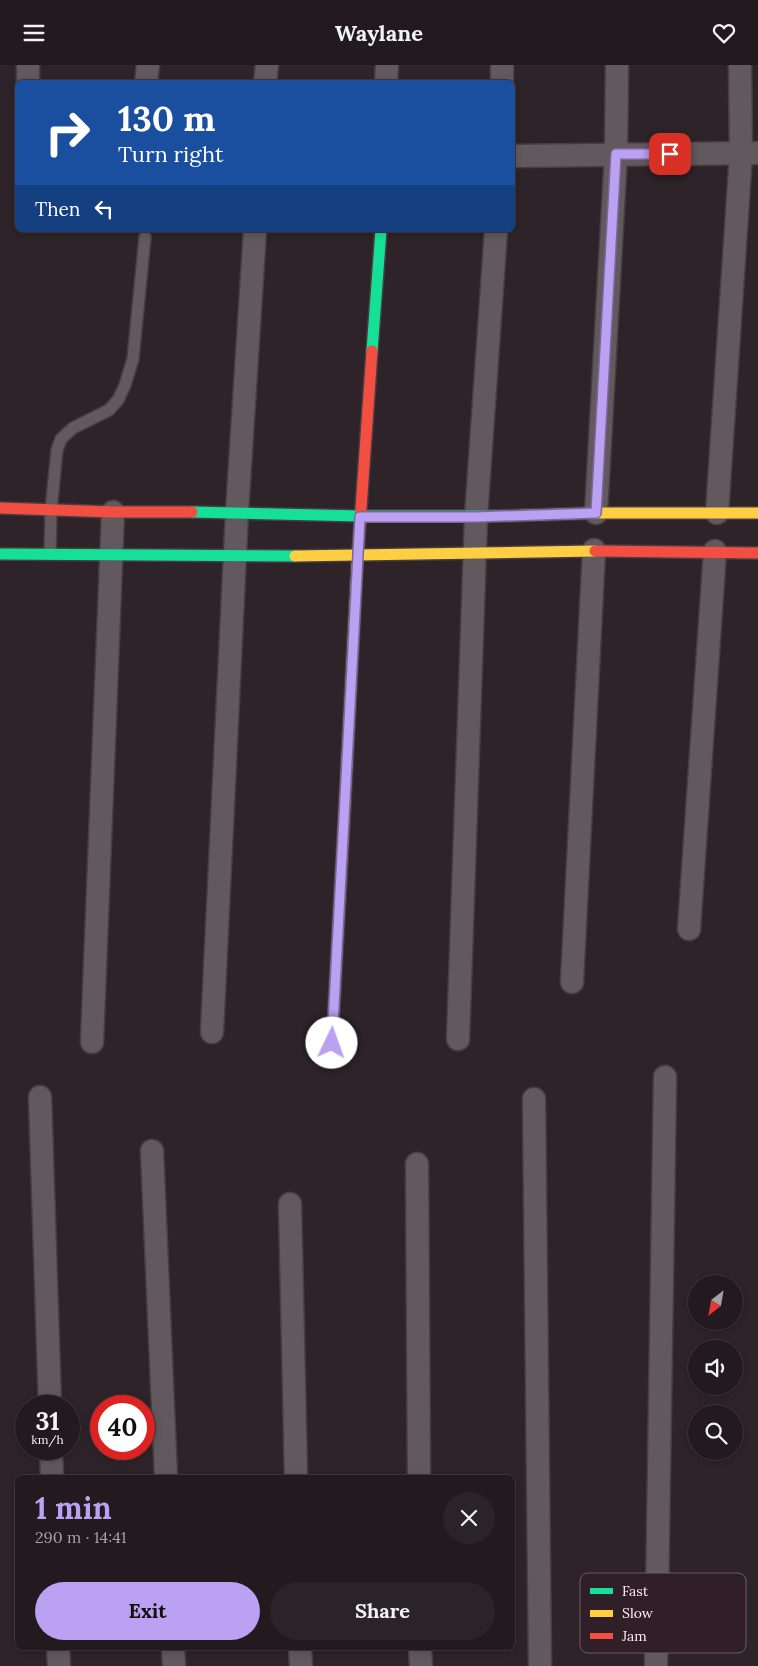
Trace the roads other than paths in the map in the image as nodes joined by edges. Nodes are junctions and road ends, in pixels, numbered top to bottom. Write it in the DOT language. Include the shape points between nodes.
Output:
graph roads {
  1 [pos="28,65"];
  2 [pos="148,65"];
  3 [pos="267,65"];
  4 [pos="386,65"];
  5 [pos="502,65"];
  6 [pos="617,65"];
  7 [pos="740,65"];
  8 [pos="28,80"];
  9 [pos="146,80"];
  10 [pos="265,80"];
  11 [pos="386,80"];
  12 [pos="502,80"];
  13 [pos="749,153"];
  14 [pos="616,154"];
  15 [pos="515,156"];
  16 [pos="255,232"];
  17 [pos="380,232"];
  18 [pos="496,232"];
  19 [pos="145,237"];
  20 [pos="0,508"];
  21 [pos="51,510"];
  22 [pos="113,512"];
  23 [pos="237,512"];
  24 [pos="596,513"];
  25 [pos="717,513"];
  26 [pos="758,513"];
  27 [pos="360,517"];
  28 [pos="476,517"];
  29 [pos="594,550"];
  30 [pos="715,551"];
  31 [pos="475,553"];
  32 [pos="758,553"];
  33 [pos="0,554"];
  34 [pos="50,554"];
  35 [pos="111,555"];
  36 [pos="235,556"];
  37 [pos="358,556"];
  38 [pos="689,929"];
  39 [pos="572,982"];
  40 [pos="212,1032"];
  41 [pos="458,1039"];
  42 [pos="92,1043"];
  43 [pos="332,1043"];
  44 [pos="665,1077"];
  45 [pos="40,1097"];
  46 [pos="534,1099"];
  47 [pos="152,1151"];
  48 [pos="417,1164"];
  49 [pos="290,1204"];
  50 [pos="50,1395"];
  51 [pos="52,1460"];
  52 [pos="52,1475"];
  53 [pos="166,1475"];
  54 [pos="296,1475"];
  55 [pos="419,1475"];
  56 [pos="657,1573"];
  57 [pos="58,1650"];
  58 [pos="173,1650"];
  59 [pos="300,1650"];
  60 [pos="420,1650"];
  61 [pos="656,1653"];
  62 [pos="59,1666"];
  63 [pos="174,1666"];
  64 [pos="301,1666"];
  65 [pos="421,1666"];
  66 [pos="540,1666"];
  67 [pos="656,1666"];
  1 -- 8 [label="street"];
  2 -- 9 [label="street"];
  3 -- 10 [label="street"];
  4 -- 11 [label="street"];
  5 -- 12 [label="street"];
  6 -- 14 [label="street"];
  7 -- 13 [label="street"];
  13 -- 14 [label="street"];
  13 -- 25 [label="street"];
  14 -- 15 [label="street"];
  14 -- 24 [label="street"];
  16 -- 23 [label="street"];
  17 -- 27 [label="main road"];
  18 -- 28 [label="street"];
  19 -- 21 [label="lane" via="133,359 125,385 109,410 73,428 61,439"];
  20 -- 21 [label="main road"];
  21 -- 22 [label="main road"];
  21 -- 34 [label="lane"];
  22 -- 23 [label="main road"];
  22 -- 35 [label="street"];
  23 -- 27 [label="main road"];
  23 -- 36 [label="street"];
  24 -- 25 [label="main road"];
  24 -- 28 [label="main road"];
  25 -- 26 [label="main road"];
  27 -- 28 [label="main road"];
  27 -- 37 [label="main road"];
  28 -- 31 [label="street"];
  29 -- 30 [label="main road"];
  29 -- 31 [label="main road"];
  29 -- 39 [label="street"];
  30 -- 32 [label="main road"];
  30 -- 38 [label="street"];
  31 -- 37 [label="main road"];
  31 -- 41 [label="street"];
  33 -- 34 [label="main road"];
  34 -- 35 [label="main road"];
  35 -- 36 [label="main road"];
  35 -- 42 [label="street"];
  36 -- 37 [label="main road"];
  36 -- 40 [label="street"];
  37 -- 43 [label="main road"];
  44 -- 56 [label="street"];
  45 -- 50 [label="street"];
  46 -- 66 [label="street"];
  47 -- 53 [label="street"];
  48 -- 55 [label="street"];
  49 -- 54 [label="street"];
  51 -- 52 [label="street"];
  57 -- 62 [label="street"];
  58 -- 63 [label="street"];
  59 -- 64 [label="street"];
  60 -- 65 [label="street"];
  61 -- 67 [label="street"];
}
